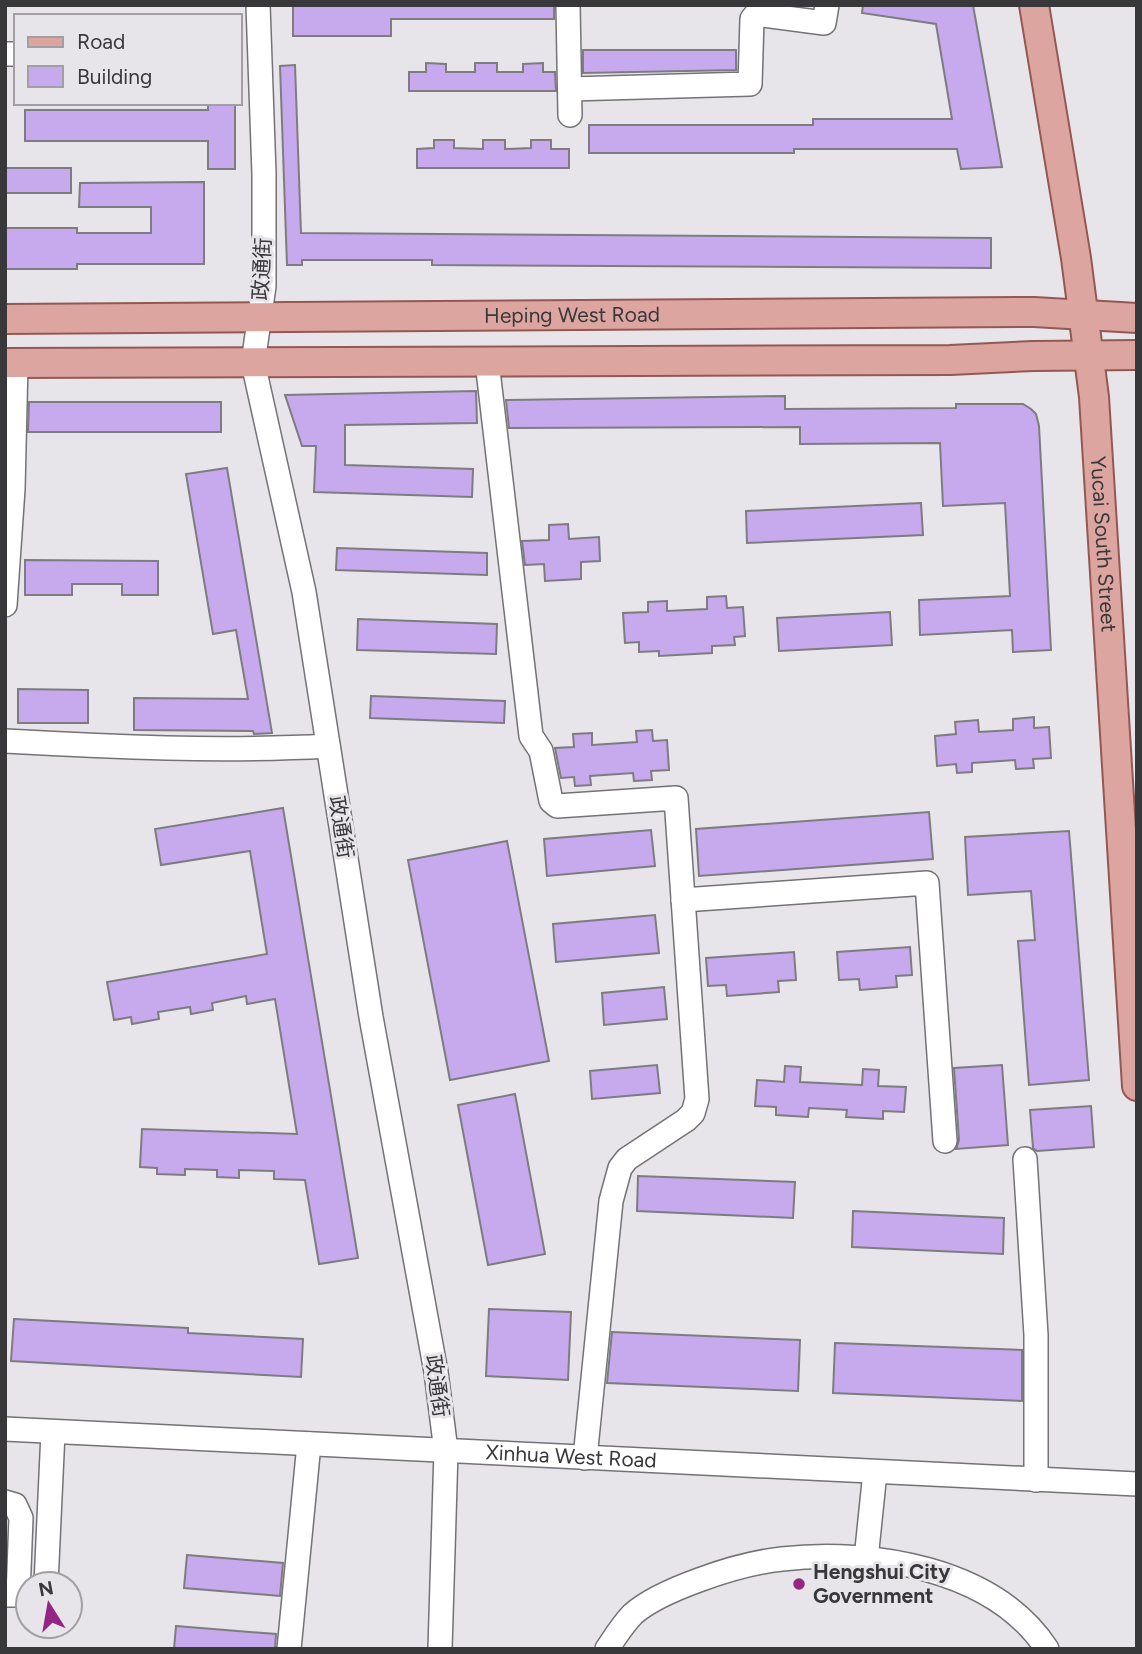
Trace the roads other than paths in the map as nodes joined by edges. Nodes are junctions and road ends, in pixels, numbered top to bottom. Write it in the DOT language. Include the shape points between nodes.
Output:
graph roads {
  1 [pos="258,5"];
  2 [pos="568,5"];
  3 [pos="827,5"];
  4 [pos="1034,5"];
  5 [pos="1051,5"];
  6 [pos="570,89"];
  7 [pos="570,115"];
  8 [pos="1093,315"];
  9 [pos="259,318"];
  10 [pos="1137,318"];
  11 [pos="5,319"];
  12 [pos="1137,355"];
  13 [pos="1098,356"];
  14 [pos="487,362"];
  15 [pos="10,363"];
  16 [pos="253,363"];
  17 [pos="5,605"];
  18 [pos="5,741"];
  19 [pos="328,746"];
  20 [pos="1137,788"];
  21 [pos="683,900"];
  22 [pos="1137,1086"];
  23 [pos="945,1141"];
  24 [pos="1026,1159"];
  25 [pos="5,1429"];
  26 [pos="53,1432"];
  27 [pos="309,1444"];
  28 [pos="446,1451"];
  29 [pos="585,1458"];
  30 [pos="875,1472"];
  31 [pos="1035,1479"];
  32 [pos="1137,1484"];
  33 [pos="5,1502"];
  34 [pos="866,1559"];
  35 [pos="47,1570"];
  36 [pos="5,1595"];
  37 [pos="289,1649"];
  38 [pos="440,1649"];
  39 [pos="607,1649"];
  40 [pos="1047,1649"];
  1 -- 9 [label="street, 政通街" via="264,174 264,286"];
  2 -- 6 [label="street"];
  3 -- 6 [label="street" via="824,23 756,14 752,19 750,84"];
  4 -- 8 [label="main road, Yucai South Street"];
  5 -- 8 [label="main road, Yucai South Street"];
  6 -- 7 [label="street"];
  8 -- 9 [label="main road, Heping West Road"];
  8 -- 10 [label="main road, Heping West Road"];
  8 -- 13 [label="main road, Yucai South Street"];
  9 -- 11 [label="main road, Heping West Road"];
  9 -- 16 [label="street, 政通街"];
  12 -- 13 [label="main road"];
  13 -- 14 [label="main road"];
  13 -- 20 [label="main road, Yucai South Street" via="1113,423"];
  13 -- 22 [label="main road, Yucai South Street" via="1094,397"];
  14 -- 16 [label="main road"];
  14 -- 21 [label="street" via="531,736 541,751 551,801 557,807 676,798"];
  15 -- 16 [label="main road"];
  15 -- 17 [label="street" via="13,489"];
  16 -- 19 [label="street, 政通街" via="304,592"];
  18 -- 19 [label="street" via="142,749"];
  19 -- 28 [label="street, 政通街"];
  21 -- 23 [label="street" via="927,883"];
  21 -- 29 [label="street" via="697,1099 693,1113 620,1168 611,1201"];
  24 -- 31 [label="street" via="1036,1335"];
  25 -- 26 [label="street, Xinhua West Road"];
  26 -- 27 [label="street, Xinhua West Road"];
  26 -- 35 [label="street"];
  27 -- 28 [label="street, Xinhua West Road"];
  27 -- 37 [label="street"];
  28 -- 29 [label="street, Xinhua West Road"];
  28 -- 38 [label="street, 政通街"];
  29 -- 30 [label="street, Xinhua West Road"];
  30 -- 31 [label="street, Xinhua West Road"];
  30 -- 34 [label="street"];
  31 -- 32 [label="street, Xinhua West Road"];
  33 -- 36 [label="street" via="15,1505 21,1517 18,1594"];
  34 -- 39 [label="street" via="780,1559 725,1571 654,1600 633,1614"];
  34 -- 40 [label="street" via="938,1573 980,1590 1011,1608"];
}
